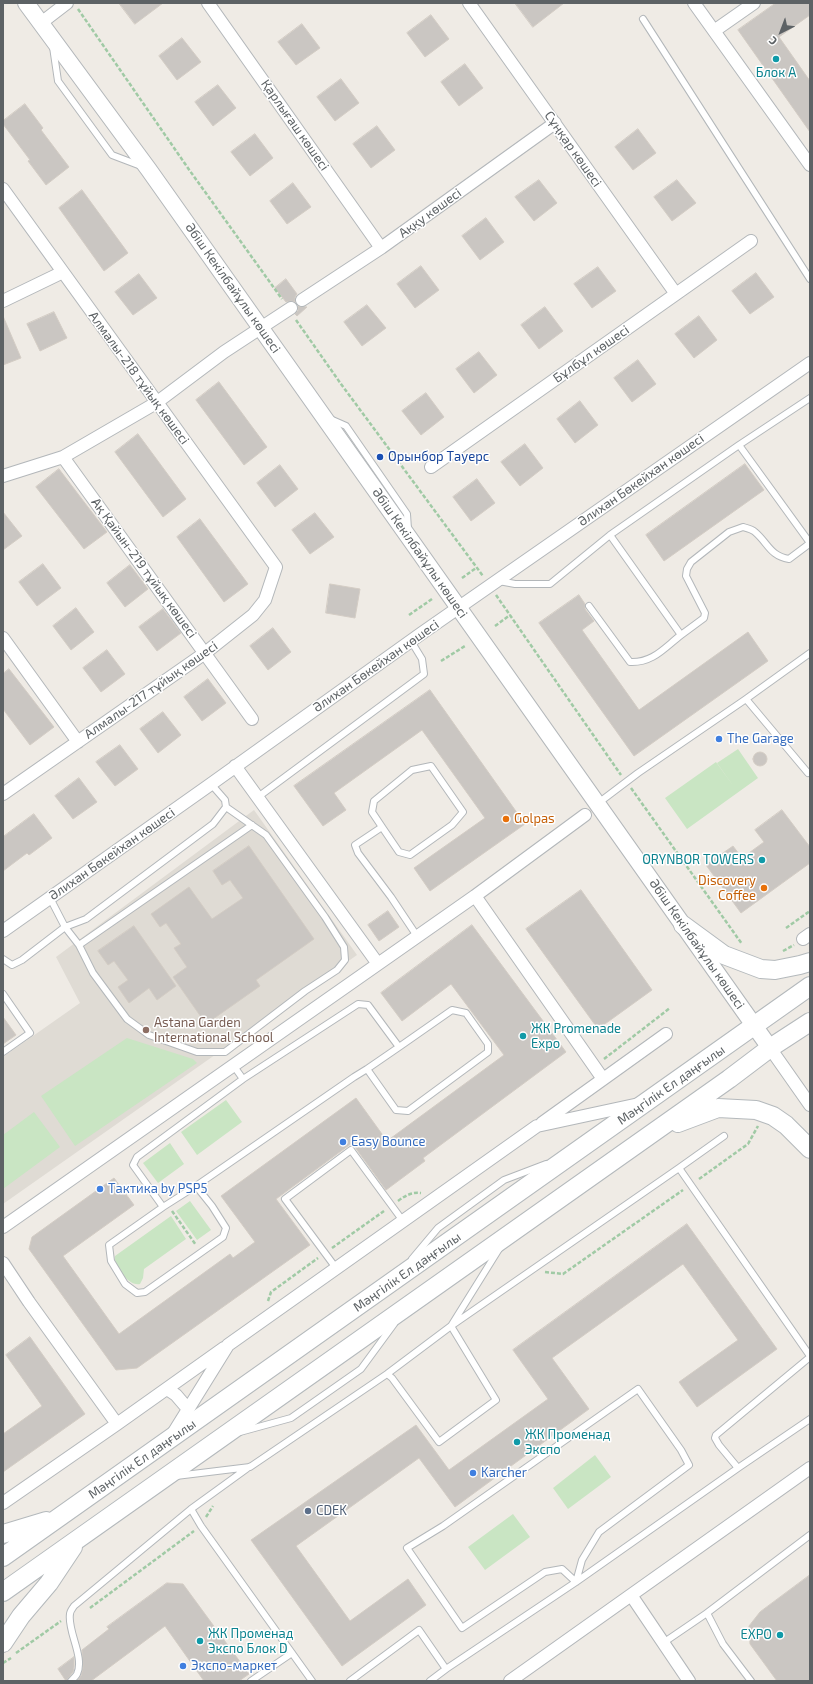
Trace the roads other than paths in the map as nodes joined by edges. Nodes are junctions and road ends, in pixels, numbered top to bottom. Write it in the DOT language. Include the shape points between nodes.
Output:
graph roads {
  1 [pos="67,3"];
  2 [pos="208,3"];
  3 [pos="469,3"];
  4 [pos="694,3"];
  5 [pos="754,3"];
  6 [pos="26,4"];
  7 [pos="643,19"];
  8 [pos="41,24"];
  9 [pos="714,31"];
  10 [pos="555,123"];
  11 [pos="810,165"];
  12 [pos="3,189"];
  13 [pos="751,241"];
  14 [pos="381,248"];
  15 [pos="63,272"];
  16 [pos="810,279"];
  17 [pos="676,294"];
  18 [pos="302,300"];
  19 [pos="3,301"];
  20 [pos="290,308"];
  21 [pos="261,328"];
  22 [pos="810,363"];
  23 [pos="810,398"];
  24 [pos="156,403"];
  25 [pos="739,445"];
  26 [pos="63,456"];
  27 [pos="431,467"];
  28 [pos="3,476"];
  29 [pos="610,535"];
  30 [pos="810,544"];
  31 [pos="276,567"];
  32 [pos="494,583"];
  33 [pos="589,606"];
  34 [pos="459,608"];
  35 [pos="681,635"];
  36 [pos="3,638"];
  37 [pos="411,641"];
  38 [pos="810,653"];
  39 [pos="205,654"];
  40 [pos="746,699"];
  41 [pos="252,720"];
  42 [pos="78,742"];
  43 [pos="235,766"];
  44 [pos="808,773"];
  45 [pos="212,784"];
  46 [pos="3,794"];
  47 [pos="258,797"];
  48 [pos="597,804"];
  49 [pos="226,806"];
  50 [pos="585,815"];
  51 [pos="252,825"];
  52 [pos="382,827"];
  53 [pos="475,896"];
  54 [pos="50,898"];
  55 [pos="683,925"];
  56 [pos="65,927"];
  57 [pos="3,931"];
  58 [pos="417,936"];
  59 [pos="79,945"];
  60 [pos="3,959"];
  61 [pos="810,962"];
  62 [pos="378,964"];
  63 [pos="810,986"];
  64 [pos="3,994"];
  65 [pos="810,1022"];
  66 [pos="754,1025"];
  67 [pos="666,1034"];
  68 [pos="399,1047"];
  69 [pos="770,1048"];
  70 [pos="3,1052"];
  71 [pos="233,1065"];
  72 [pos="368,1070"];
  73 [pos="243,1079"];
  74 [pos="603,1079"];
  75 [pos="646,1102"];
  76 [pos="810,1105"];
  77 [pos="537,1126"];
  78 [pos="655,1131"];
  79 [pos="724,1136"];
  80 [pos="810,1149"];
  81 [pos="679,1168"];
  82 [pos="196,1186"];
  83 [pos="165,1206"];
  84 [pos="403,1221"];
  85 [pos="3,1227"];
  86 [pos="507,1236"];
  87 [pos="3,1263"];
  88 [pos="336,1268"];
  89 [pos="408,1306"];
  90 [pos="451,1326"];
  91 [pos="228,1345"];
  92 [pos="810,1356"];
  93 [pos="387,1374"];
  94 [pos="167,1389"];
  95 [pos="188,1409"];
  96 [pos="810,1419"];
  97 [pos="118,1424"];
  98 [pos="170,1438"];
  99 [pos="221,1438"];
  100 [pos="250,1466"];
  101 [pos="738,1468"];
  102 [pos="810,1468"];
  103 [pos="165,1477"];
  104 [pos="3,1503"];
  105 [pos="191,1509"];
  106 [pos="58,1518"];
  107 [pos="3,1534"];
  108 [pos="810,1535"];
  109 [pos="79,1538"];
  110 [pos="3,1557"];
  111 [pos="576,1582"];
  112 [pos="3,1592"];
  113 [pos="631,1596"];
  114 [pos="707,1613"];
  115 [pos="3,1643"];
  116 [pos="663,1643"];
  117 [pos="292,1653"];
  118 [pos="446,1669"];
  119 [pos="71,1681"];
  120 [pos="251,1681"];
  121 [pos="312,1681"];
  122 [pos="350,1681"];
  123 [pos="430,1681"];
  124 [pos="510,1681"];
  125 [pos="689,1681"];
  126 [pos="752,1681"];
  1 -- 8 [label="street"];
  2 -- 14 [label="street, Қарлығаш көшесі"];
  3 -- 10 [label="street, Сұңқар көшесі"];
  4 -- 9 [label="street"];
  5 -- 9 [label="street"];
  6 -- 8 [label="street, Әбіш Кекілбайұлы көшесі"];
  7 -- 16 [label="lane"];
  8 -- 21 [label="street, Әбіш Кекілбайұлы көшесі"];
  9 -- 11 [label="street"];
  10 -- 14 [label="street, Аққу көшесі"];
  10 -- 17 [label="street, Сұңқар көшесі"];
  12 -- 15 [label="street, Алмалы-218 тұйық көшесі"];
  13 -- 17 [label="street, Бұлбұл көшесі"];
  14 -- 18 [label="street, Аққу көшесі"];
  15 -- 19 [label="street"];
  15 -- 24 [label="street, Алмалы-218 тұйық көшесі"];
  17 -- 27 [label="street, Бұлбұл көшесі"];
  20 -- 21 [label="street"];
  21 -- 24 [label="street"];
  21 -- 34 [label="street, Әбіш Кекілбайұлы көшесі"];
  22 -- 32 [label="street, Әлихан Бөкейхан көшесі"];
  23 -- 25 [label="lane"];
  24 -- 26 [label="street"];
  24 -- 31 [label="street, Алмалы-218 тұйық көшесі"];
  25 -- 29 [label="lane"];
  25 -- 30 [label="lane"];
  26 -- 28 [label="street"];
  26 -- 39 [label="street, Ақ Қайын-219 тұйық көшесі"];
  29 -- 32 [label="lane" via="550,584"];
  29 -- 35 [label="lane"];
  30 -- 35 [label="lane" via="789,559 780,558 754,531 743,527 729,532 691,562 687,569 686,576 705,613 704,618"];
  31 -- 39 [label="street, Алмалы-217 тұйық көшесі" via="265,600 253,615"];
  32 -- 34 [label="street, Әлихан Бөкейхан көшесі"];
  33 -- 35 [label="lane" via="630,662 650,660"];
  34 -- 37 [label="street, Әлихан Бөкейхан көшесі"];
  34 -- 48 [label="street, Әбіш Кекілбайұлы көшесі"];
  36 -- 42 [label="street"];
  37 -- 43 [label="street, Әлихан Бөкейхан көшесі"];
  37 -- 47 [label="lane" via="422,659 424,674"];
  38 -- 40 [label="lane"];
  39 -- 41 [label="street, Ақ Қайын-219 тұйық көшесі"];
  39 -- 42 [label="street, Алмалы-217 тұйық көшесі"];
  40 -- 44 [label="lane"];
  40 -- 48 [label="lane"];
  42 -- 46 [label="street, Алмалы-217 тұйық көшесі"];
  43 -- 45 [label="street, Әлихан Бөкейхан көшесі"];
  43 -- 47 [label="street"];
  45 -- 49 [label="lane" via="225,800"];
  45 -- 54 [label="street, Әлихан Бөкейхан көшесі"];
  47 -- 62 [label="street"];
  48 -- 55 [label="street, Әбіш Кекілбайұлы көшесі"];
  49 -- 51 [label="lane"];
  49 -- 56 [label="lane" via="213,824 86,919"];
  50 -- 53 [label="street"];
  51 -- 59 [label="lane"];
  51 -- 59 [label="lane" via="266,835 325,917 344,948 345,960 337,970 225,1052 197,1052 143,1031 127,1019 93,972"];
  52 -- 52 [label="lane" via="399,852 410,854 452,825 463,812 431,766 412,770 374,801 372,812"];
  52 -- 58 [label="lane" via="355,845 358,853"];
  53 -- 58 [label="street"];
  53 -- 74 [label="street"];
  54 -- 56 [label="lane"];
  54 -- 57 [label="street, Әлихан Бөкейхан көшесі"];
  55 -- 61 [label="main road" via="724,955 761,969 775,970"];
  55 -- 66 [label="street, Әбіш Кекілбайұлы көшесі"];
  56 -- 59 [label="lane"];
  56 -- 60 [label="lane" via="22,960 12,965"];
  58 -- 62 [label="street"];
  62 -- 71 [label="street"];
  63 -- 66 [label="main road, Мәңгілік Ел даңғылы"];
  64 -- 70 [label="lane" via="30,1033"];
  65 -- 69 [label="main road"];
  66 -- 69 [label="street, Әбіш Кекілбайұлы көшесі"];
  66 -- 75 [label="main road, Мәңгілік Ел даңғылы"];
  67 -- 74 [label="street"];
  68 -- 72 [label="lane"];
  68 -- 72 [label="lane" via="452,1010 466,1013 488,1044 488,1052 408,1111 396,1110"];
  68 -- 73 [label="lane" via="368,1005 358,1004"];
  69 -- 76 [label="street, Әбіш Кекілбайұлы көшесі"];
  69 -- 78 [label="main road" via="746,1068"];
  71 -- 73 [label="lane"];
  71 -- 85 [label="street"];
  72 -- 82 [label="lane" via="354,1077"];
  73 -- 83 [label="lane" via="137,1157 133,1165"];
  74 -- 77 [label="street"];
  75 -- 77 [label="street"];
  75 -- 98 [label="main road, Мәңгілік Ел даңғылы"];
  77 -- 84 [label="street"];
  78 -- 80 [label="main road" via="718,1108 756,1110 773,1116 786,1125"];
  78 -- 86 [label="main road"];
  79 -- 81 [label="lane"];
  81 -- 90 [label="lane"];
  81 -- 92 [label="lane"];
  82 -- 83 [label="lane"];
  82 -- 83 [label="lane" via="226,1228 223,1237 145,1292 137,1293 125,1284 110,1261 109,1245"];
  84 -- 88 [label="street"];
  84 -- 88 [label="lane" via="351,1150 285,1199"];
  86 -- 89 [label="main road"];
  86 -- 90 [label="lane"];
  87 -- 97 [label="street"];
  88 -- 91 [label="street"];
  89 -- 99 [label="main road"];
  89 -- 99 [label="lane" via="361,1369 291,1418"];
  90 -- 93 [label="lane"];
  90 -- 93 [label="lane" via="496,1400 439,1442"];
  91 -- 94 [label="street"];
  91 -- 95 [label="street"];
  92 -- 101 [label="lane" via="716,1435 719,1445"];
  93 -- 100 [label="lane"];
  94 -- 95 [label="street" via="176,1394"];
  94 -- 97 [label="street"];
  95 -- 98 [label="street"];
  96 -- 101 [label="lane"];
  97 -- 104 [label="street"];
  98 -- 106 [label="main road, Мәңгілік Ел даңғылы"];
  99 -- 103 [label="main road"];
  100 -- 103 [label="lane"];
  100 -- 105 [label="lane"];
  101 -- 111 [label="lane"];
  102 -- 113 [label="street"];
  103 -- 109 [label="main road"];
  105 -- 117 [label="lane"];
  105 -- 119 [label="lane" via="74,1606 70,1617 79,1667"];
  106 -- 107 [label="main road"];
  106 -- 110 [label="main road, Мәңгілік Ел даңғылы"];
  108 -- 114 [label="lane"];
  109 -- 112 [label="main road"];
  109 -- 115 [label="main road" via="49,1583 21,1616"];
  111 -- 111 [label="lane" via="562,1569 545,1572 462,1628 407,1548 443,1526 638,1389 689,1465 599,1532 582,1560"];
  111 -- 118 [label="lane"];
  113 -- 116 [label="street"];
  113 -- 124 [label="street"];
  114 -- 116 [label="lane"];
  114 -- 126 [label="lane" via="723,1644"];
  116 -- 125 [label="street"];
  117 -- 120 [label="lane"];
  117 -- 121 [label="lane"];
  118 -- 122 [label="lane" via="419,1630"];
  118 -- 123 [label="lane"];
}
